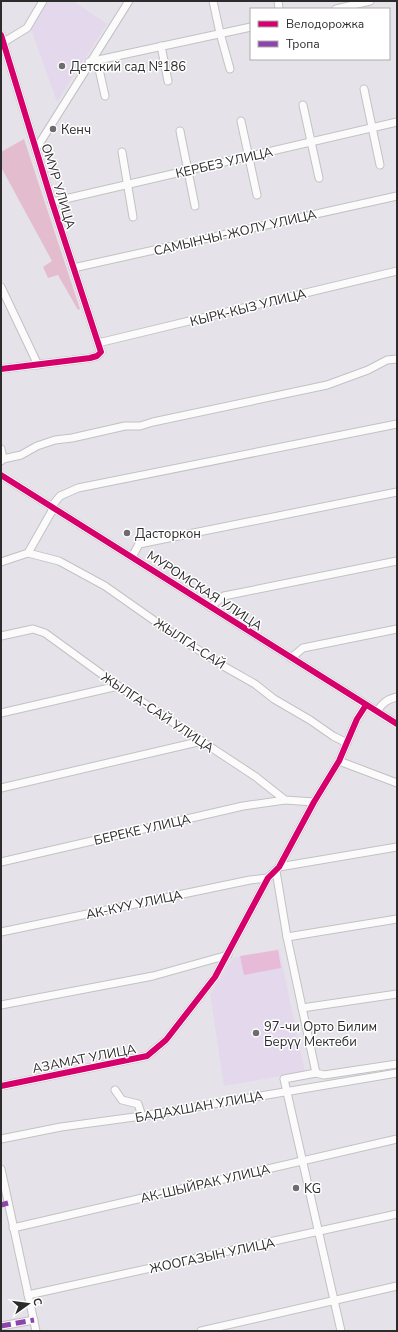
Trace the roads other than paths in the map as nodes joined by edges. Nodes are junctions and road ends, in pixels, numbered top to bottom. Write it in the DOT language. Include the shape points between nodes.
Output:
graph roads {
  1 [pos="43,1"];
  2 [pos="129,1"];
  3 [pos="213,1"];
  4 [pos="370,1"];
  5 [pos="344,6"];
  6 [pos="250,27"];
  7 [pos="220,34"];
  8 [pos="2,40"];
  9 [pos="161,46"];
  10 [pos="93,61"];
  11 [pos="230,69"];
  12 [pos="168,81"];
  13 [pos="364,89"];
  14 [pos="105,96"];
  15 [pos="303,105"];
  16 [pos="241,121"];
  17 [pos="397,122"];
  18 [pos="372,128"];
  19 [pos="180,131"];
  20 [pos="311,142"];
  21 [pos="36,149"];
  22 [pos="122,152"];
  23 [pos="249,156"];
  24 [pos="380,165"];
  25 [pos="188,170"];
  26 [pos="319,178"];
  27 [pos="128,185"];
  28 [pos="257,195"];
  29 [pos="397,196"];
  30 [pos="52,202"];
  31 [pos="195,206"];
  32 [pos="133,216"];
  33 [pos="73,268"];
  34 [pos="397,271"];
  35 [pos="1,287"];
  36 [pos="98,343"];
  37 [pos="397,358"];
  38 [pos="38,365"];
  39 [pos="1,369"];
  40 [pos="397,424"];
  41 [pos="1,449"];
  42 [pos="2,460"];
  43 [pos="1,475"];
  44 [pos="397,492"];
  45 [pos="52,508"];
  46 [pos="28,553"];
  47 [pos="132,557"];
  48 [pos="397,561"];
  49 [pos="1,562"];
  50 [pos="210,607"];
  51 [pos="397,629"];
  52 [pos="1,636"];
  53 [pos="291,658"];
  54 [pos="118,686"];
  55 [pos="397,697"];
  56 [pos="366,704"];
  57 [pos="377,711"];
  58 [pos="1,713"];
  59 [pos="397,724"];
  60 [pos="202,742"];
  61 [pos="347,742"];
  62 [pos="339,761"];
  63 [pos="397,783"];
  64 [pos="1,788"];
  65 [pos="285,800"];
  66 [pos="314,802"];
  67 [pos="397,847"];
  68 [pos="1,862"];
  69 [pos="277,869"];
  70 [pos="268,878"];
  71 [pos="397,919"];
  72 [pos="1,932"];
  73 [pos="288,937"];
  74 [pos="228,955"];
  75 [pos="397,994"];
  76 [pos="1,1005"];
  77 [pos="302,1008"];
  78 [pos="397,1064"];
  79 [pos="316,1073"];
  80 [pos="397,1073"];
  81 [pos="1,1086"];
  82 [pos="115,1090"];
  83 [pos="286,1091"];
  84 [pos="141,1111"];
  85 [pos="397,1139"];
  86 [pos="1,1140"];
  87 [pos="302,1160"];
  88 [pos="1,1169"];
  89 [pos="5,1204"];
  90 [pos="397,1214"];
  91 [pos="13,1228"];
  92 [pos="318,1232"];
  93 [pos="397,1286"];
  94 [pos="28,1295"];
  95 [pos="335,1300"];
  96 [pos="34,1320"];
  97 [pos="1,1326"];
  98 [pos="36,1331"];
  99 [pos="200,1331"];
  100 [pos="342,1331"];
  1 -- 8 [label="street" via="27,28"];
  2 -- 10 [label="street"];
  3 -- 7 [label="street"];
  4 -- 5 [label="street"];
  6 -- 7 [label="street"];
  7 -- 9 [label="street"];
  7 -- 11 [label="street"];
  8 -- 21 [label="street, ОМУР УЛИЦА"];
  9 -- 10 [label="street"];
  9 -- 12 [label="street"];
  10 -- 14 [label="street"];
  10 -- 21 [label="street"];
  13 -- 18 [label="street"];
  15 -- 20 [label="street"];
  16 -- 23 [label="street"];
  17 -- 18 [label="street, КЕРБЕЗ УЛИЦА"];
  18 -- 20 [label="street, КЕРБЕЗ УЛИЦА"];
  18 -- 24 [label="street"];
  19 -- 25 [label="street"];
  20 -- 23 [label="street, КЕРБЕЗ УЛИЦА"];
  20 -- 26 [label="street"];
  21 -- 30 [label="street, ОМУР УЛИЦА"];
  22 -- 27 [label="street"];
  23 -- 25 [label="street, КЕРБЕЗ УЛИЦА"];
  23 -- 28 [label="street"];
  25 -- 27 [label="street, КЕРБЕЗ УЛИЦА"];
  25 -- 31 [label="street"];
  27 -- 30 [label="street, КЕРБЕЗ УЛИЦА"];
  27 -- 32 [label="street"];
  29 -- 33 [label="street, САМЫНЧЫ-ЖОЛУ УЛИЦА"];
  30 -- 33 [label="street, ОМУР УЛИЦА"];
  33 -- 36 [label="street, ОМУР УЛИЦА"];
  34 -- 36 [label="street, КЫРК-КЫЗ УЛИЦА"];
  35 -- 38 [label="street"];
  36 -- 38 [label="street" via="101,352 97,356"];
  37 -- 42 [label="street" via="328,385 140,426 125,426 55,440 37,446 21,456"];
  38 -- 39 [label="street"];
  40 -- 45 [label="street" via="78,488 60,496"];
  41 -- 42 [label="street"];
  43 -- 45 [label="street, МУРОМСКАЯ УЛИЦА"];
  44 -- 47 [label="street" via="139,544"];
  45 -- 46 [label="street"];
  45 -- 47 [label="street, МУРОМСКАЯ УЛИЦА"];
  46 -- 49 [label="street"];
  46 -- 61 [label="street, ЖЫЛГА-САЙ" via="59,561 99,583 224,667 255,684 333,736"];
  47 -- 50 [label="street, МУРОМСКАЯ УЛИЦА"];
  48 -- 50 [label="street" via="224,596"];
  50 -- 53 [label="street, МУРОМСКАЯ УЛИЦА"];
  51 -- 53 [label="street" via="303,648"];
  52 -- 54 [label="street, ЖЫЛГА-САЙ УЛИЦА" via="33,629 45,633"];
  53 -- 56 [label="street, МУРОМСКАЯ УЛИЦА"];
  54 -- 58 [label="street"];
  54 -- 60 [label="street, ЖЫЛГА-САЙ УЛИЦА"];
  55 -- 57 [label="street" via="388,699"];
  56 -- 57 [label="street, МУРОМСКАЯ УЛИЦА"];
  56 -- 61 [label="street, АЗАМАТ УЛИЦА"];
  57 -- 59 [label="street, МУРОМСКАЯ УЛИЦА"];
  60 -- 64 [label="street"];
  60 -- 65 [label="street, ЖЫЛГА-САЙ УЛИЦА"];
  61 -- 62 [label="street, АЗАМАТ УЛИЦА"];
  62 -- 63 [label="street"];
  62 -- 66 [label="street, АЗАМАТ УЛИЦА"];
  65 -- 66 [label="street"];
  65 -- 68 [label="street, БЕРЕКЕ УЛИЦА" via="243,806"];
  66 -- 69 [label="street, АЗАМАТ УЛИЦА"];
  67 -- 69 [label="street"];
  69 -- 70 [label="street, АЗАМАТ УЛИЦА"];
  69 -- 73 [label="street"];
  70 -- 72 [label="street, АК-КУУ УЛИЦА"];
  70 -- 74 [label="street, АЗАМАТ УЛИЦА"];
  71 -- 73 [label="street"];
  73 -- 77 [label="street"];
  74 -- 76 [label="street" via="153,976"];
  74 -- 81 [label="street, АЗАМАТ УЛИЦА" via="216,976 166,1040 147,1056"];
  75 -- 77 [label="street"];
  77 -- 79 [label="street"];
  78 -- 79 [label="street" via="324,1075"];
  79 -- 83 [label="street" via="284,1080"];
  80 -- 83 [label="street, БАДАХШАН УЛИЦА"];
  82 -- 84 [label="street" via="122,1100 138,1104"];
  83 -- 84 [label="street, БАДАХШАН УЛИЦА"];
  83 -- 87 [label="street"];
  84 -- 86 [label="street, БАДАХШАН УЛИЦА"];
  85 -- 87 [label="street, АК-ШЫЙРАК УЛИЦА"];
  87 -- 91 [label="street, АК-ШЫЙРАК УЛИЦА"];
  87 -- 92 [label="street"];
  88 -- 89 [label="street"];
  89 -- 91 [label="street"];
  90 -- 92 [label="street, ЖООГАЗЫН УЛИЦА"];
  91 -- 94 [label="street"];
  92 -- 94 [label="street, ЖООГАЗЫН УЛИЦА"];
  92 -- 95 [label="street"];
  93 -- 95 [label="street"];
  94 -- 96 [label="street"];
  95 -- 99 [label="street"];
  95 -- 100 [label="street"];
  96 -- 97 [label="street"];
  96 -- 98 [label="street"];
}
